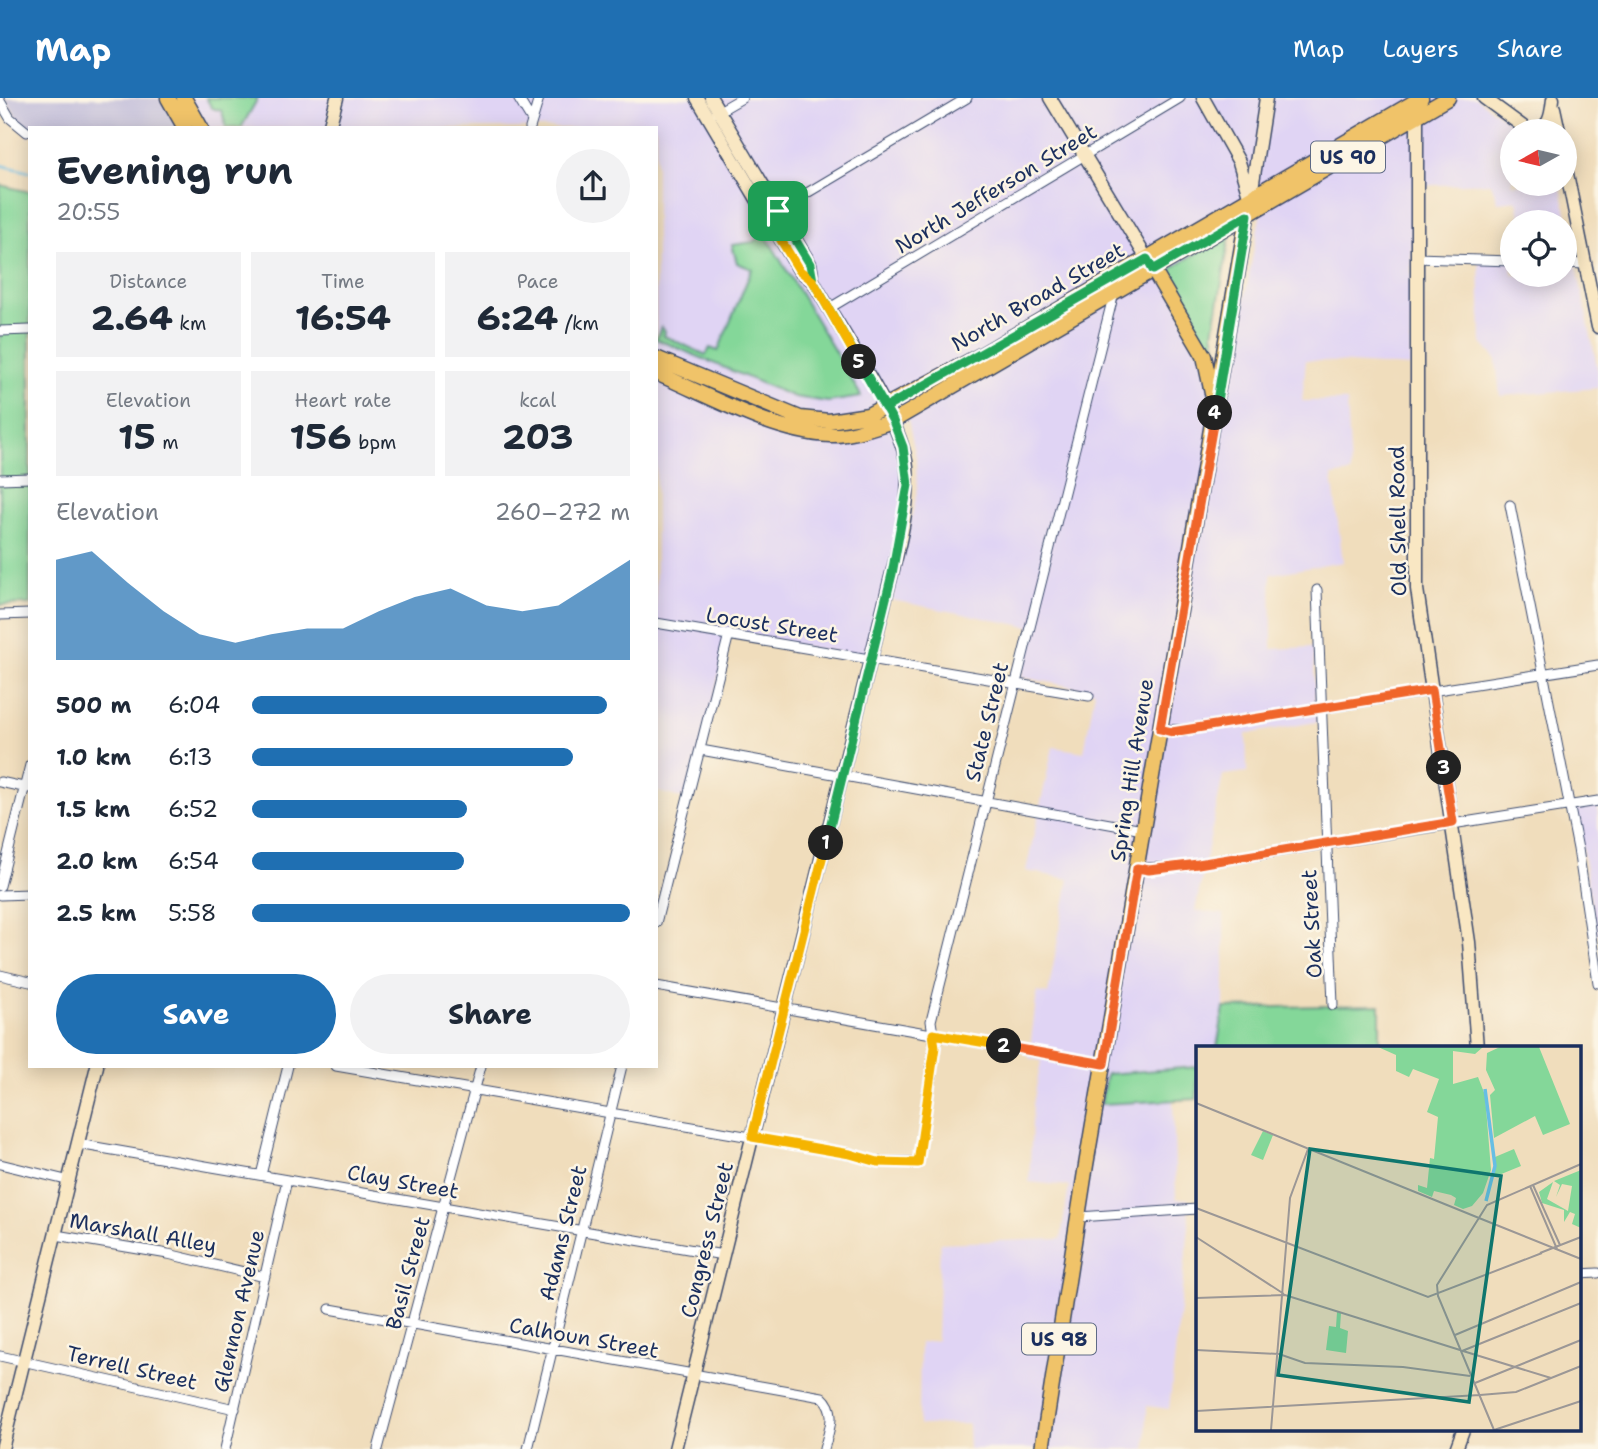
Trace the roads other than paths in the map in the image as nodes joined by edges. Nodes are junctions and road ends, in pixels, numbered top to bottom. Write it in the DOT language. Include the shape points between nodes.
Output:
graph roads {
  1 [pos="167,98"];
  2 [pos="184,98"];
  3 [pos="337,98"];
  4 [pos="518,98"];
  5 [pos="539,98"];
  6 [pos="697,98"];
  7 [pos="711,98"];
  8 [pos="742,98"];
  9 [pos="967,98"];
  10 [pos="1050,98"];
  11 [pos="1181,98"];
  12 [pos="1203,98"];
  13 [pos="1266,98"];
  14 [pos="1421,98"];
  15 [pos="1448,98"];
  16 [pos="1484,98"];
  17 [pos="1552,98"];
  18 [pos="0,102"];
  19 [pos="714,114"];
  20 [pos="1417,116"];
  21 [pos="1514,119"];
  22 [pos="1550,119"];
  23 [pos="1556,119"];
  24 [pos="531,124"];
  25 [pos="184,126"];
  26 [pos="200,126"];
  27 [pos="330,126"];
  28 [pos="27,132"];
  29 [pos="1084,156"];
  30 [pos="1572,196"];
  31 [pos="1250,199"];
  32 [pos="772,214"];
  33 [pos="1248,215"];
  34 [pos="1416,258"];
  35 [pos="1500,261"];
  36 [pos="1150,264"];
  37 [pos="1577,264"];
  38 [pos="1586,264"];
  39 [pos="1114,293"];
  40 [pos="828,309"];
  41 [pos="1598,327"];
  42 [pos="28,330"];
  43 [pos="0,332"];
  44 [pos="658,359"];
  45 [pos="658,374"];
  46 [pos="885,408"];
  47 [pos="1215,410"];
  48 [pos="893,421"];
  49 [pos="28,478"];
  50 [pos="0,479"];
  51 [pos="1510,505"];
  52 [pos="1317,590"];
  53 [pos="28,614"];
  54 [pos="0,615"];
  55 [pos="658,623"];
  56 [pos="729,634"];
  57 [pos="871,659"];
  58 [pos="1598,665"];
  59 [pos="1543,673"];
  60 [pos="1015,683"];
  61 [pos="1432,690"];
  62 [pos="1089,696"];
  63 [pos="1320,708"];
  64 [pos="1160,729"];
  65 [pos="701,750"];
  66 [pos="842,778"];
  67 [pos="0,782"];
  68 [pos="27,788"];
  69 [pos="1598,801"];
  70 [pos="985,803"];
  71 [pos="1570,805"];
  72 [pos="1453,822"];
  73 [pos="1143,831"];
  74 [pos="1326,842"];
  75 [pos="1137,868"];
  76 [pos="0,886"];
  77 [pos="28,894"];
  78 [pos="0,895"];
  79 [pos="658,915"];
  80 [pos="0,975"];
  81 [pos="28,982"];
  82 [pos="1598,983"];
  83 [pos="658,986"];
  84 [pos="1333,1005"];
  85 [pos="785,1008"];
  86 [pos="933,1034"];
  87 [pos="1477,1046"];
  88 [pos="1104,1064"];
  89 [pos="97,1068"];
  90 [pos="288,1068"];
  91 [pos="348,1068"];
  92 [pos="480,1068"];
  93 [pos="621,1068"];
  94 [pos="475,1089"];
  95 [pos="610,1112"];
  96 [pos="752,1137"];
  97 [pos="78,1144"];
  98 [pos="0,1164"];
  99 [pos="261,1175"];
  100 [pos="287,1180"];
  101 [pos="70,1181"];
  102 [pos="444,1207"];
  103 [pos="1196,1209"];
  104 [pos="1079,1217"];
  105 [pos="582,1230"];
  106 [pos="56,1235"];
  107 [pos="723,1255"];
  108 [pos="1598,1273"];
  109 [pos="1580,1274"];
  110 [pos="265,1277"];
  111 [pos="330,1309"];
  112 [pos="412,1324"];
  113 [pos="553,1350"];
  114 [pos="0,1356"];
  115 [pos="23,1362"];
  116 [pos="693,1376"];
  117 [pos="234,1409"];
  118 [pos="1462,1432"];
  119 [pos="2,1449"];
  120 [pos="225,1449"];
  121 [pos="378,1449"];
  122 [pos="528,1449"];
  123 [pos="675,1449"];
  124 [pos="824,1449"];
  125 [pos="1042,1449"];
  126 [pos="1456,1449"];
  1 -- 25 [label="main road"];
  2 -- 26 [label="main road"];
  3 -- 27 [label="street"];
  4 -- 24 [label="street"];
  5 -- 24 [label="street"];
  6 -- 19 [label="street, Congress Street"];
  7 -- 19 [label="street, Congress Street"];
  8 -- 19 [label="street"];
  9 -- 32 [label="street"];
  10 -- 29 [label="street"];
  11 -- 29 [label="street, North Jefferson Street"];
  12 -- 31 [label="street" via="1239,162"];
  13 -- 31 [label="street, Spring Hill Avenue"];
  14 -- 31 [label="main road, North Broad Street / US 90"];
  15 -- 20 [label="main road, North Broad Street / US 90"];
  16 -- 21 [label="street"];
  17 -- 22 [label="street"];
  17 -- 23 [label="street"];
  18 -- 28 [label="street"];
  19 -- 32 [label="street, Congress Street"];
  20 -- 33 [label="main road, North Broad Street / US 90"];
  20 -- 34 [label="street, Old Shell Road"];
  29 -- 36 [label="street"];
  29 -- 40 [label="street, North Jefferson Street"];
  30 -- 38 [label="street"];
  31 -- 33 [label="main road, Spring Hill Avenue"];
  31 -- 36 [label="main road, North Broad Street / US 90"];
  32 -- 40 [label="street, Congress Street" via="810,264 813,281"];
  33 -- 36 [label="main road, North Broad Street / US 90"];
  33 -- 47 [label="main road, Spring Hill Avenue / US 98"];
  34 -- 35 [label="street"];
  34 -- 61 [label="street, Old Shell Road" via="1414,554"];
  36 -- 39 [label="main road, North Broad Street / US 90"];
  36 -- 46 [label="main road, North Broad Street / US 90"];
  36 -- 47 [label="main road, US 98" via="1204,356"];
  37 -- 38 [label="street"];
  38 -- 41 [label="street"];
  39 -- 48 [label="main road, North Broad Street / US 90"];
  39 -- 60 [label="street, State Street"];
  40 -- 46 [label="street, Congress Street"];
  42 -- 43 [label="street"];
  44 -- 46 [label="main road, North Broad Street / US 90" via="800,418 851,419"];
  45 -- 48 [label="main road, North Broad Street / US 90" via="786,427 814,433 845,433"];
  46 -- 48 [label="street, Congress Street"];
  47 -- 64 [label="main road, Spring Hill Avenue / US 98"];
  48 -- 57 [label="street, Congress Street" via="903,447 908,485"];
  49 -- 50 [label="street"];
  51 -- 59 [label="street"];
  52 -- 63 [label="street, Oak Street"];
  53 -- 54 [label="street"];
  55 -- 56 [label="street, Locust Street"];
  56 -- 57 [label="street, Locust Street"];
  56 -- 65 [label="street"];
  57 -- 60 [label="street, Locust Street"];
  57 -- 66 [label="street, Congress Street"];
  58 -- 59 [label="street"];
  59 -- 61 [label="street"];
  59 -- 71 [label="street"];
  60 -- 62 [label="street, Locust Street"];
  60 -- 70 [label="street, State Street"];
  61 -- 63 [label="street"];
  61 -- 72 [label="street, Old Shell Road"];
  63 -- 64 [label="street" via="1172,732"];
  63 -- 74 [label="street, Oak Street"];
  64 -- 73 [label="main road, Spring Hill Avenue / US 98"];
  65 -- 66 [label="street"];
  65 -- 79 [label="street"];
  66 -- 70 [label="street"];
  66 -- 85 [label="street, Congress Street"];
  67 -- 68 [label="street"];
  68 -- 76 [label="street"];
  69 -- 71 [label="street"];
  70 -- 73 [label="street"];
  70 -- 86 [label="street, State Street" via="931,1021"];
  71 -- 72 [label="street"];
  71 -- 82 [label="street"];
  72 -- 74 [label="street"];
  72 -- 87 [label="street, Old Shell Road"];
  73 -- 75 [label="main road, Spring Hill Avenue / US 98"];
  74 -- 75 [label="street" via="1179,867"];
  74 -- 84 [label="street, Oak Street"];
  75 -- 88 [label="main road, Spring Hill Avenue / US 98"];
  77 -- 78 [label="street"];
  80 -- 81 [label="street"];
  83 -- 85 [label="street"];
  85 -- 86 [label="street"];
  85 -- 96 [label="street, Congress Street"];
  86 -- 88 [label="street"];
  86 -- 96 [label="street, State Street" via="918,1163 878,1162"];
  88 -- 104 [label="main road, Spring Hill Avenue / US 98"];
  89 -- 97 [label="street"];
  90 -- 99 [label="street"];
  91 -- 94 [label="street"];
  92 -- 94 [label="street, Basil Street"];
  93 -- 95 [label="street, Adams Street"];
  94 -- 95 [label="street"];
  94 -- 102 [label="street, Basil Street"];
  95 -- 96 [label="street"];
  95 -- 105 [label="street, Adams Street"];
  96 -- 107 [label="street, Congress Street"];
  97 -- 99 [label="street, Clay Street"];
  97 -- 101 [label="street"];
  98 -- 101 [label="street"];
  99 -- 100 [label="street, Clay Street"];
  100 -- 102 [label="street, Clay Street"];
  100 -- 110 [label="street, Glennon Avenue"];
  101 -- 106 [label="street"];
  102 -- 105 [label="street, Clay Street"];
  102 -- 112 [label="street, Basil Street"];
  103 -- 104 [label="street"];
  104 -- 125 [label="main road, Spring Hill Avenue / US 98"];
  105 -- 107 [label="street, Clay Street"];
  105 -- 113 [label="street, Adams Street"];
  106 -- 110 [label="street, Marshall Alley"];
  106 -- 115 [label="street"];
  107 -- 116 [label="street, Congress Street"];
  108 -- 109 [label="street"];
  110 -- 117 [label="street, Glennon Avenue"];
  111 -- 112 [label="street, Calhoun Street"];
  112 -- 113 [label="street, Calhoun Street"];
  112 -- 121 [label="street, Basil Street"];
  113 -- 116 [label="street, Calhoun Street"];
  113 -- 122 [label="street, Adams Street"];
  114 -- 115 [label="street, Terrell Street"];
  115 -- 117 [label="street, Terrell Street"];
  115 -- 119 [label="street"];
  116 -- 123 [label="street, Congress Street"];
  116 -- 124 [label="street, Calhoun Street" via="822,1396 832,1413"];
  117 -- 120 [label="street, Glennon Avenue"];
  118 -- 126 [label="street"];
}
